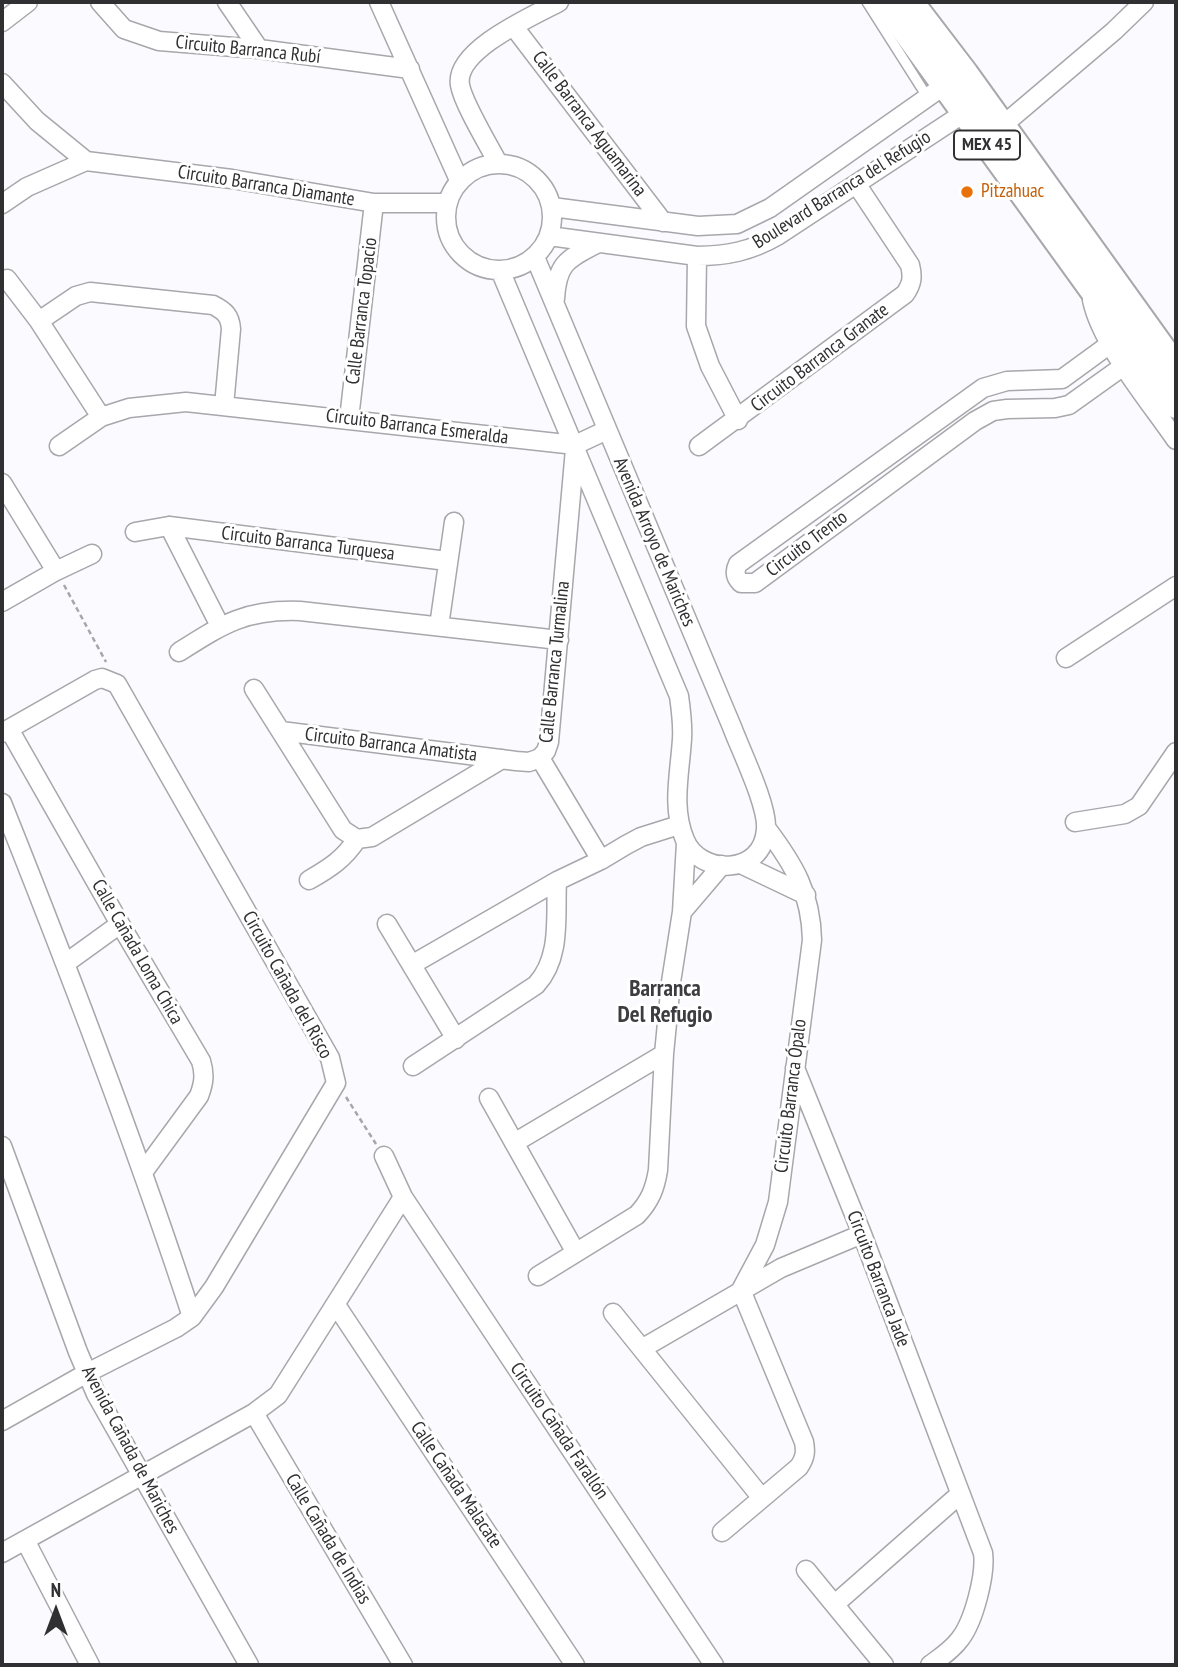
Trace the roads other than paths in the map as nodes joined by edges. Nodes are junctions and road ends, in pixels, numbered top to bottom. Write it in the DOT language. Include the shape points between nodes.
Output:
graph roads {
  1 [pos="28,2"];
  2 [pos="100,2"];
  3 [pos="227,2"];
  4 [pos="379,2"];
  5 [pos="559,2"];
  6 [pos="867,2"];
  7 [pos="884,2"];
  8 [pos="1144,2"];
  9 [pos="917,6"];
  10 [pos="2,22"];
  11 [pos="514,27"];
  12 [pos="259,49"];
  13 [pos="410,69"];
  14 [pos="2,83"];
  15 [pos="937,91"];
  16 [pos="955,119"];
  17 [pos="1002,126"];
  18 [pos="86,162"];
  19 [pos="498,163"];
  20 [pos="460,180"];
  21 [pos="857,185"];
  22 [pos="374,203"];
  23 [pos="446,203"];
  24 [pos="2,204"];
  25 [pos="552,207"];
  26 [pos="663,222"];
  27 [pos="549,236"];
  28 [pos="598,243"];
  29 [pos="697,256"];
  30 [pos="535,257"];
  31 [pos="500,270"];
  32 [pos="7,279"];
  33 [pos="1091,286"];
  34 [pos="555,302"];
  35 [pos="39,321"];
  36 [pos="1110,344"];
  37 [pos="1125,365"];
  38 [pos="1176,368"];
  39 [pos="1026,380"];
  40 [pos="962,402"];
  41 [pos="1176,405"];
  42 [pos="224,406"];
  43 [pos="1027,408"];
  44 [pos="102,417"];
  45 [pos="349,419"];
  46 [pos="738,419"];
  47 [pos="975,421"];
  48 [pos="607,430"];
  49 [pos="1176,440"];
  50 [pos="575,445"];
  51 [pos="59,446"];
  52 [pos="699,446"];
  53 [pos="2,483"];
  54 [pos="842,490"];
  55 [pos="855,508"];
  56 [pos="454,522"];
  57 [pos="169,526"];
  58 [pos="135,532"];
  59 [pos="92,554"];
  60 [pos="447,561"];
  61 [pos="56,571"];
  62 [pos="1176,586"];
  63 [pos="2,601"];
  64 [pos="220,626"];
  65 [pos="439,626"];
  66 [pos="559,640"];
  67 [pos="179,652"];
  68 [pos="1066,658"];
  69 [pos="254,689"];
  70 [pos="5,731"];
  71 [pos="281,731"];
  72 [pos="1176,752"];
  73 [pos="540,758"];
  74 [pos="502,759"];
  75 [pos="2,803"];
  76 [pos="1074,822"];
  77 [pos="679,825"];
  78 [pos="766,829"];
  79 [pos="357,839"];
  80 [pos="686,843"];
  81 [pos="601,860"];
  82 [pos="722,865"];
  83 [pos="743,865"];
  84 [pos="309,880"];
  85 [pos="557,881"];
  86 [pos="806,895"];
  87 [pos="682,912"];
  88 [pos="120,924"];
  89 [pos="387,924"];
  90 [pos="66,963"];
  91 [pos="413,964"];
  92 [pos="456,1039"];
  93 [pos="664,1054"];
  94 [pos="794,1065"];
  95 [pos="413,1066"];
  96 [pos="489,1098"];
  97 [pos="514,1143"];
  98 [pos="2,1146"];
  99 [pos="384,1156"];
  100 [pos="144,1171"];
  101 [pos="403,1197"];
  102 [pos="862,1234"];
  103 [pos="765,1245"];
  104 [pos="575,1251"];
  105 [pos="781,1268"];
  106 [pos="538,1276"];
  107 [pos="741,1290"];
  108 [pos="336,1305"];
  109 [pos="613,1313"];
  110 [pos="192,1317"];
  111 [pos="643,1348"];
  112 [pos="87,1373"];
  113 [pos="254,1413"];
  114 [pos="2,1421"];
  115 [pos="141,1476"];
  116 [pos="959,1495"];
  117 [pos="761,1497"];
  118 [pos="722,1532"];
  119 [pos="25,1540"];
  120 [pos="2,1553"];
  121 [pos="806,1570"];
  122 [pos="835,1604"];
  123 [pos="90,1665"];
  124 [pos="249,1665"];
  125 [pos="403,1665"];
  126 [pos="575,1665"];
  127 [pos="714,1665"];
  128 [pos="884,1665"];
  129 [pos="930,1665"];
  1 -- 10 [label="street"];
  2 -- 12 [label="street, Circuito Barranca Rubí" via="114,20 136,35"];
  3 -- 12 [label="street"];
  4 -- 13 [label="street"];
  5 -- 11 [label="street"];
  6 -- 15 [label="lane"];
  7 -- 15 [label="main road, MEX 45"];
  8 -- 17 [label="street"];
  9 -- 17 [label="main road, MEX 45"];
  11 -- 19 [label="street" via="472,54 461,70 461,89"];
  11 -- 26 [label="street, Calle Barranca Aguamarina"];
  12 -- 13 [label="street, Circuito Barranca Rubí"];
  13 -- 20 [label="street"];
  14 -- 18 [label="street" via="37,121"];
  15 -- 16 [label="main road, MEX 45"];
  15 -- 26 [label="street, Boulevard Barranca del Refugio" via="754,217 718,227"];
  16 -- 21 [label="street, Boulevard Barranca del Refugio"];
  16 -- 33 [label="main road, MEX 45"];
  17 -- 38 [label="main road, MEX 45"];
  18 -- 22 [label="street, Circuito Barranca Diamante" via="232,179"];
  18 -- 24 [label="street, Circuito Barranca Diamante" via="27,187"];
  19 -- 20 [label="street" via="484,165"];
  19 -- 25 [label="street" via="533,176"];
  20 -- 23 [label="street"];
  21 -- 29 [label="street, Boulevard Barranca del Refugio" via="761,245 721,256"];
  21 -- 46 [label="street, Circuito Barranca Granate" via="910,265 911,286"];
  22 -- 23 [label="street, Circuito Barranca Diamante"];
  22 -- 45 [label="street, Calle Barranca Topacio"];
  23 -- 31 [label="street" via="444,220 456,250 483,268"];
  25 -- 26 [label="street, Boulevard Barranca del Refugio"];
  25 -- 27 [label="street"];
  27 -- 28 [label="street, Boulevard Barranca del Refugio"];
  27 -- 30 [label="street"];
  28 -- 29 [label="street, Boulevard Barranca del Refugio"];
  28 -- 34 [label="street" via="561,266"];
  29 -- 46 [label="street, Circuito Barranca Granate" via="696,326 710,366"];
  30 -- 31 [label="street"];
  30 -- 34 [label="street, Avenida Arroyo de Mariches"];
  31 -- 50 [label="street, Avenida Arroyo de Mariches"];
  32 -- 35 [label="street"];
  33 -- 36 [label="street" via="1096,316"];
  33 -- 41 [label="main road, MEX 45"];
  34 -- 48 [label="street, Avenida Arroyo de Mariches"];
  35 -- 42 [label="street" via="90,292 224,310 231,330"];
  35 -- 44 [label="street"];
  36 -- 37 [label="street"];
  36 -- 39 [label="street, Circuito Trento" via="1062,379"];
  37 -- 43 [label="street, Circuito Trento" via="1069,405"];
  37 -- 49 [label="street"];
  39 -- 40 [label="street, Circuito Trento" via="993,383"];
  39 -- 43 [label="street"];
  40 -- 47 [label="street"];
  40 -- 54 [label="street, Circuito Trento"];
  42 -- 44 [label="street, Circuito Barranca Esmeralda" via="156,404"];
  42 -- 45 [label="street, Circuito Barranca Esmeralda"];
  43 -- 47 [label="street, Circuito Trento" via="993,411"];
  44 -- 51 [label="street, Circuito Barranca Esmeralda"];
  45 -- 50 [label="street, Circuito Barranca Esmeralda"];
  46 -- 52 [label="street"];
  47 -- 55 [label="street, Circuito Trento"];
  48 -- 50 [label="street"];
  48 -- 78 [label="street, Avenida Arroyo de Mariches" via="732,727"];
  50 -- 66 [label="street, Calle Barranca Turmalina"];
  50 -- 77 [label="street, Avenida Arroyo de Mariches" via="679,696"];
  53 -- 61 [label="street"];
  54 -- 55 [label="street"];
  54 -- 55 [label="street, Circuito Trento" via="738,564 736,578 741,583 755,583"];
  56 -- 60 [label="street"];
  57 -- 58 [label="street, Circuito Barranca Turquesa"];
  57 -- 60 [label="street, Circuito Barranca Turquesa"];
  57 -- 64 [label="street"];
  59 -- 61 [label="street"];
  60 -- 65 [label="street"];
  61 -- 63 [label="street"];
  62 -- 68 [label="street"];
  64 -- 65 [label="street" via="274,610"];
  64 -- 67 [label="street"];
  65 -- 66 [label="street"];
  66 -- 73 [label="street, Calle Barranca Turmalina" via="549,742"];
  69 -- 71 [label="street, Circuito Barranca Amatista"];
  70 -- 88 [label="street, Calle Cañada Loma Chica"];
  70 -- 110 [label="street, Circuito Cañada del Risco" via="95,680 117,684 330,1058 336,1083"];
  71 -- 74 [label="street, Circuito Barranca Amatista"];
  71 -- 79 [label="street, Circuito Barranca Amatista" via="343,830"];
  72 -- 76 [label="street" via="1139,806 1125,814"];
  73 -- 74 [label="street, Circuito Barranca Amatista" via="529,762"];
  73 -- 81 [label="street, Calle Barranca Turmalina"];
  74 -- 79 [label="street, Circuito Barranca Amatista" via="372,838"];
  75 -- 90 [label="street"];
  77 -- 80 [label="street, Avenida Arroyo de Mariches"];
  77 -- 81 [label="street" via="641,837"];
  78 -- 83 [label="street" via="762,845"];
  78 -- 86 [label="street, Circuito Barranca Ópalo" via="789,859"];
  79 -- 84 [label="street, Circuito Barranca Amatista" via="336,864"];
  80 -- 82 [label="street" via="694,854"];
  80 -- 87 [label="street"];
  81 -- 85 [label="street"];
  82 -- 83 [label="street"];
  82 -- 87 [label="street"];
  83 -- 86 [label="street"];
  85 -- 91 [label="street"];
  85 -- 92 [label="street" via="554,951 544,976"];
  86 -- 94 [label="street, Circuito Barranca Ópalo" via="812,940"];
  87 -- 93 [label="street"];
  88 -- 90 [label="street"];
  88 -- 100 [label="street, Calle Cañada Loma Chica" via="204,1073 199,1096"];
  89 -- 91 [label="street"];
  90 -- 100 [label="street"];
  91 -- 92 [label="street"];
  92 -- 95 [label="street"];
  93 -- 97 [label="street"];
  93 -- 104 [label="street" via="655,1189 637,1215"];
  94 -- 102 [label="street, Circuito Barranca Jade"];
  94 -- 103 [label="street, Circuito Barranca Ópalo" via="778,1202"];
  96 -- 97 [label="street"];
  97 -- 104 [label="street"];
  98 -- 112 [label="street, Avenida Cañada de Mariches"];
  99 -- 101 [label="street, Circuito Cañada Farallón"];
  100 -- 110 [label="street"];
  101 -- 108 [label="street"];
  101 -- 127 [label="street, Circuito Cañada Farallón"];
  102 -- 105 [label="street"];
  102 -- 116 [label="street, Circuito Barranca Jade"];
  103 -- 105 [label="street"];
  103 -- 107 [label="street, Circuito Barranca Ópalo"];
  104 -- 106 [label="street"];
  105 -- 107 [label="street"];
  107 -- 111 [label="street"];
  107 -- 117 [label="street" via="806,1450 799,1467"];
  108 -- 113 [label="street" via="278,1395"];
  108 -- 126 [label="street, Calle Cañada Malacate"];
  109 -- 111 [label="street"];
  110 -- 112 [label="street, Circuito Cañada del Risco"];
  111 -- 117 [label="street"];
  112 -- 114 [label="street, Circuito Cañada del Risco"];
  112 -- 115 [label="street, Avenida Cañada de Mariches"];
  113 -- 115 [label="street"];
  113 -- 125 [label="street, Calle Cañada de Indias"];
  115 -- 119 [label="street"];
  115 -- 124 [label="street, Avenida Cañada de Mariches"];
  116 -- 122 [label="street"];
  116 -- 129 [label="street, Circuito Barranca Jade" via="985,1566 962,1637"];
  117 -- 118 [label="street"];
  119 -- 120 [label="street"];
  119 -- 123 [label="street"];
  121 -- 122 [label="street"];
  122 -- 128 [label="street"];
}
